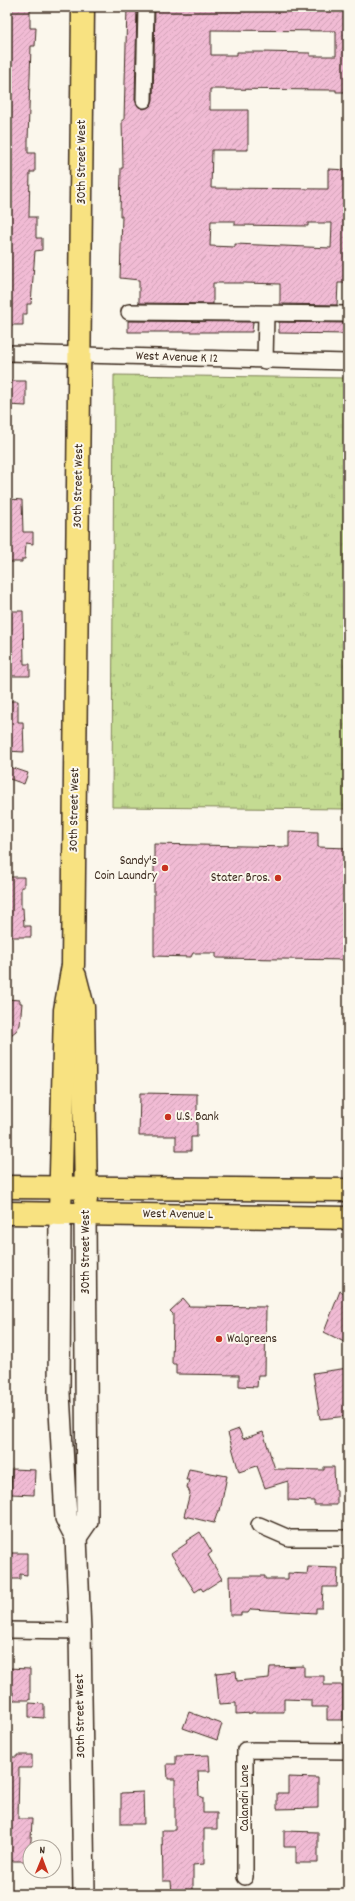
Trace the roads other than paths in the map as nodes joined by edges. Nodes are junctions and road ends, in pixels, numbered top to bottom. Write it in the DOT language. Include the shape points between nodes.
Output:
graph roads {
  1 [pos="83,7"];
  2 [pos="146,7"];
  3 [pos="144,100"];
  4 [pos="129,312"];
  5 [pos="266,314"];
  6 [pos="348,314"];
  7 [pos="7,353"];
  8 [pos="80,356"];
  9 [pos="265,361"];
  10 [pos="348,362"];
  11 [pos="73,965"];
  12 [pos="60,1186"];
  13 [pos="87,1186"];
  14 [pos="7,1187"];
  15 [pos="348,1190"];
  16 [pos="7,1213"];
  17 [pos="60,1214"];
  18 [pos="85,1214"];
  19 [pos="348,1218"];
  20 [pos="259,1525"];
  21 [pos="76,1537"];
  22 [pos="348,1538"];
  23 [pos="7,1630"];
  24 [pos="80,1631"];
  25 [pos="348,1751"];
  26 [pos="245,1877"];
  27 [pos="84,1894"];
  1 -- 8 [label="main road, 30th Street West"];
  2 -- 3 [label="street"];
  4 -- 5 [label="street"];
  5 -- 6 [label="street"];
  5 -- 9 [label="street"];
  7 -- 8 [label="street, West Avenue K 12"];
  8 -- 9 [label="street, West Avenue K 12"];
  8 -- 11 [label="main road, 30th Street West"];
  9 -- 10 [label="street, West Avenue K 12"];
  11 -- 12 [label="main road, 30th Street West" via="65,1010"];
  11 -- 13 [label="main road, 30th Street West" via="83,1007"];
  12 -- 13 [label="main road, West Avenue L"];
  12 -- 14 [label="main road, West Avenue L"];
  12 -- 17 [label="main road, 30th Street West"];
  13 -- 15 [label="main road, West Avenue L"];
  13 -- 18 [label="main road, 30th Street West"];
  16 -- 17 [label="main road, West Avenue L"];
  17 -- 18 [label="main road, West Avenue L"];
  17 -- 21 [label="main road, 30th Street West" via="59,1393 66,1518"];
  18 -- 19 [label="main road, West Avenue L"];
  18 -- 21 [label="main road, 30th Street West" via="86,1520"];
  20 -- 22 [label="street" via="289,1538"];
  21 -- 24 [label="main road, 30th Street West"];
  23 -- 24 [label="street"];
  24 -- 27 [label="main road, 30th Street West"];
  25 -- 26 [label="street, Calandri Lane" via="245,1750"];
}
